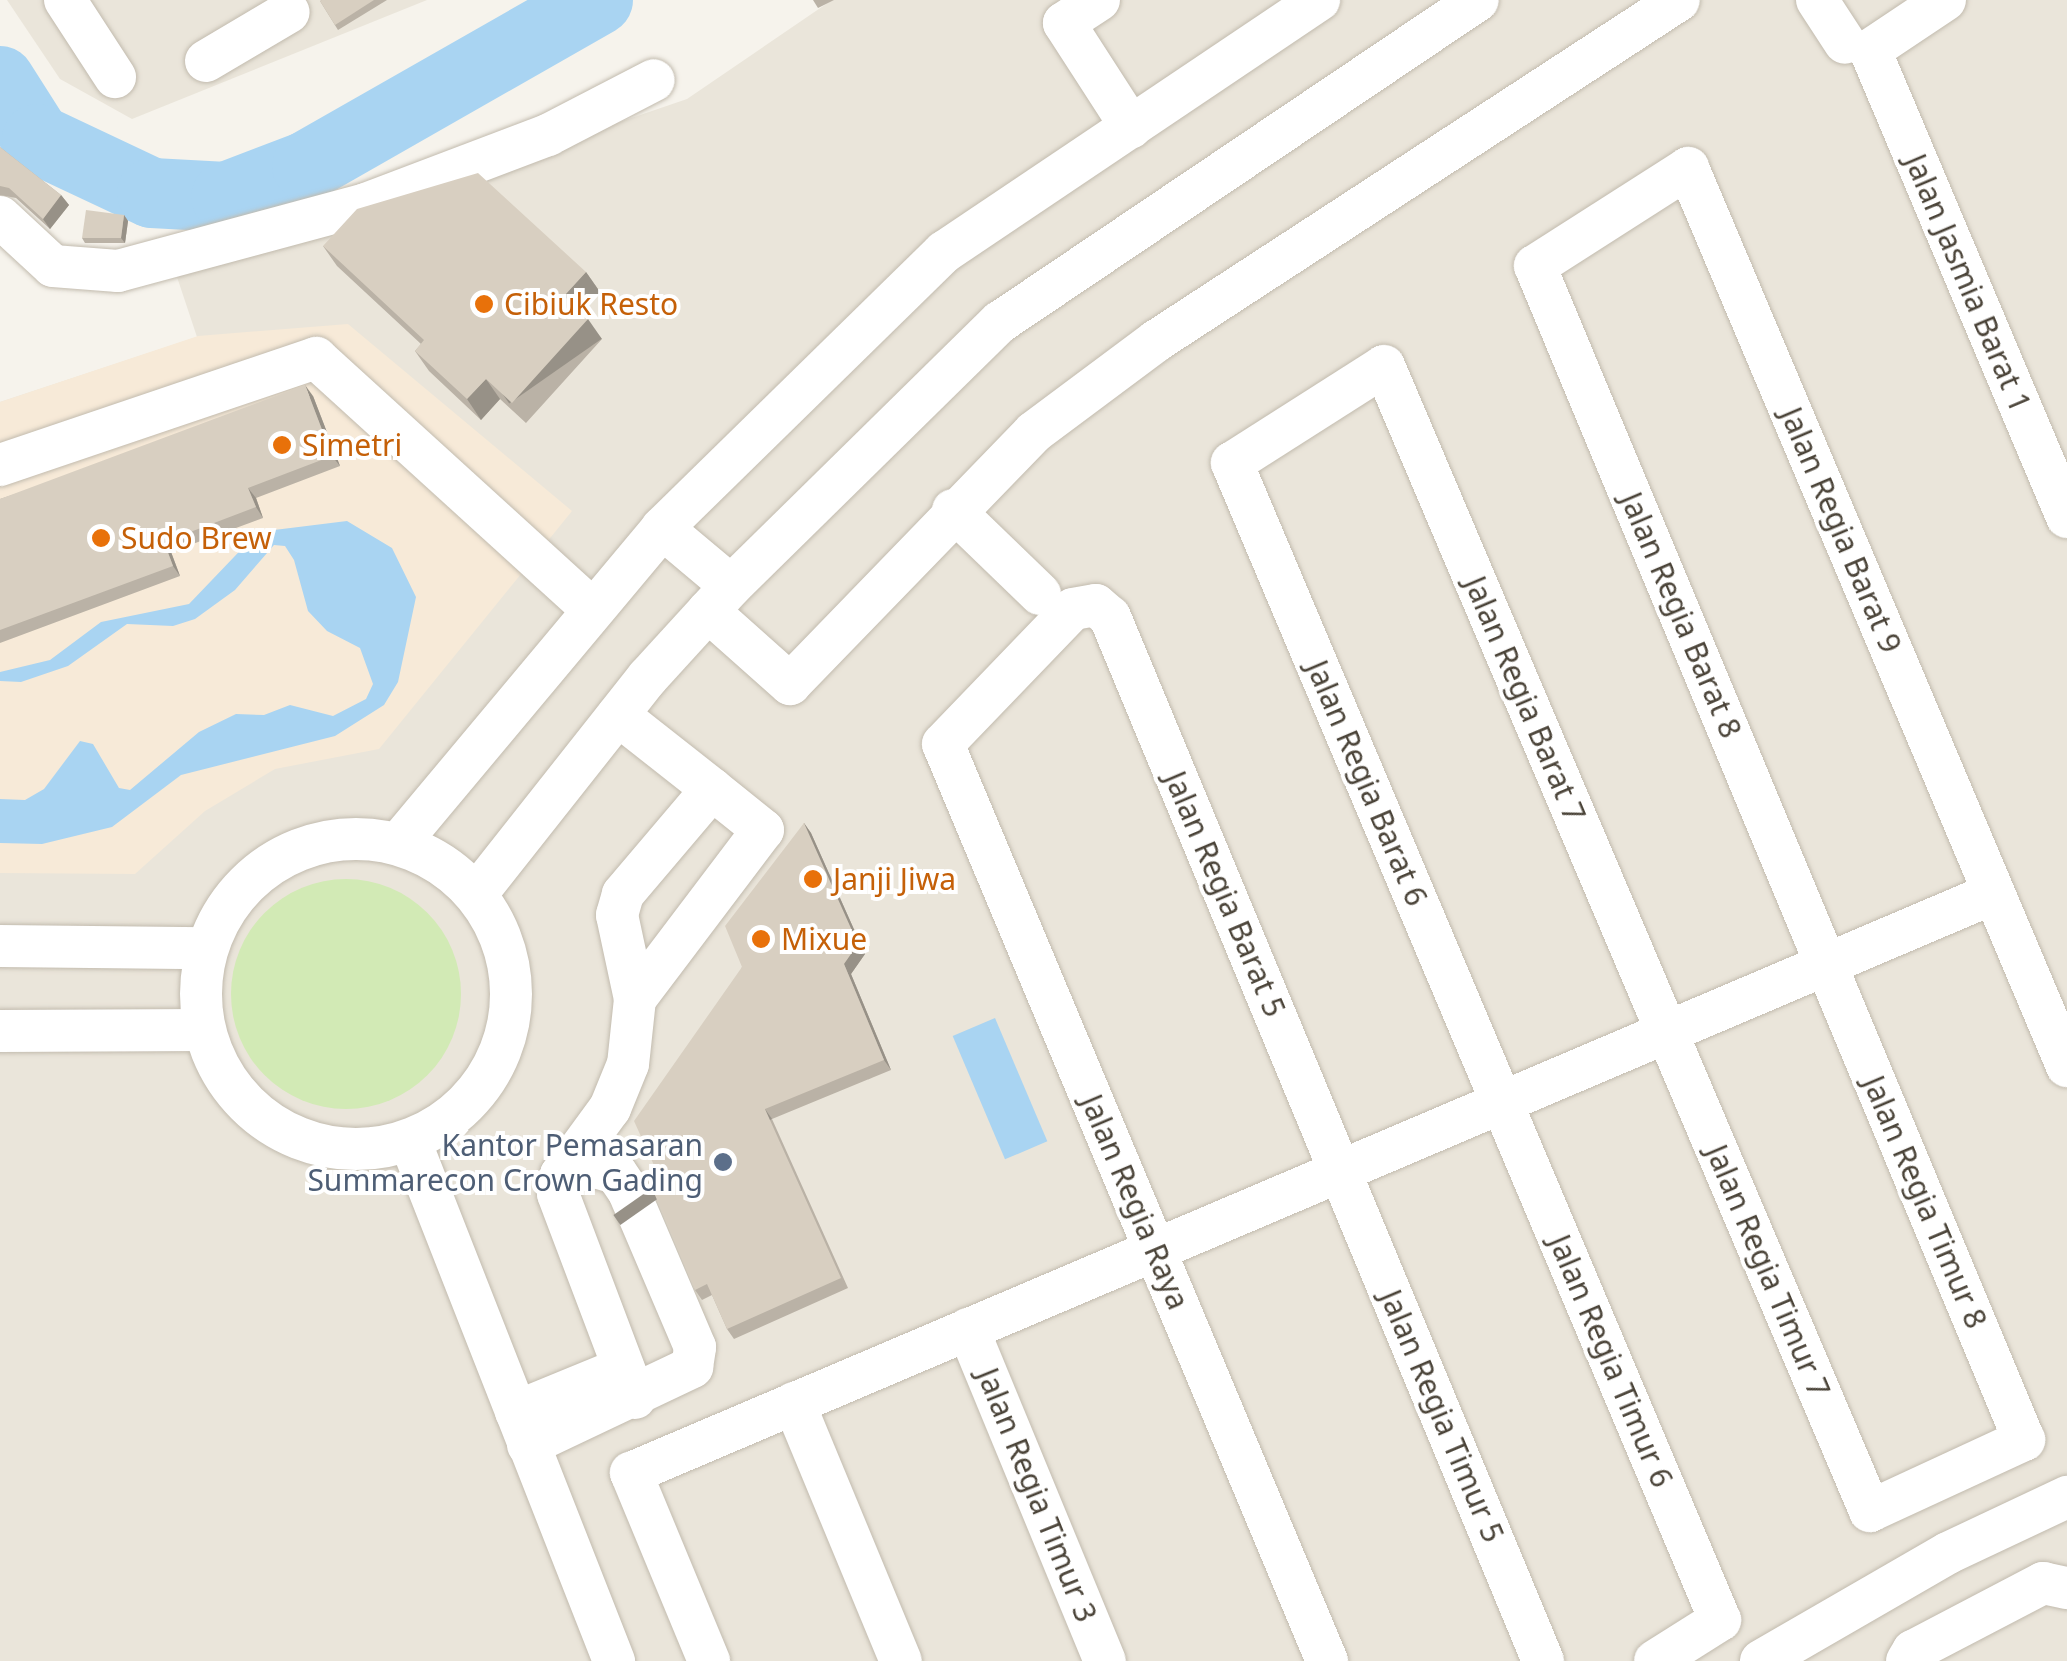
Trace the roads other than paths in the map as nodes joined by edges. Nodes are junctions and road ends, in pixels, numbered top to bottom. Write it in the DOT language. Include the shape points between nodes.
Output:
graph roads {
  1 [pos="65,0"];
  2 [pos="1100,0"];
  3 [pos="1318,0"];
  4 [pos="1478,0"];
  5 [pos="1679,0"];
  6 [pos="1817,0"];
  7 [pos="1945,0"];
  8 [pos="291,15"];
  9 [pos="1857,46"];
  10 [pos="206,61"];
  11 [pos="114,77"];
  12 [pos="654,80"];
  13 [pos="1130,126"];
  14 [pos="0,217"];
  15 [pos="1536,266"];
  16 [pos="1232,463"];
  17 [pos="0,465"];
  18 [pos="953,510"];
  19 [pos="2067,517"];
  20 [pos="662,528"];
  21 [pos="1040,594"];
  22 [pos="720,599"];
  23 [pos="591,608"];
  24 [pos="1110,617"];
  25 [pos="618,715"];
  26 [pos="712,788"];
  27 [pos="398,843"];
  28 [pos="478,892"];
  29 [pos="1994,893"];
  30 [pos="0,946"];
  31 [pos="206,948"];
  32 [pos="1826,964"];
  33 [pos="636,999"];
  34 [pos="204,1030"];
  35 [pos="0,1031"];
  36 [pos="1666,1032"];
  37 [pos="2067,1066"];
  38 [pos="1501,1102"];
  39 [pos="610,1108"];
  40 [pos="410,1142"];
  41 [pos="1340,1171"];
  42 [pos="562,1175"];
  43 [pos="630,1192"];
  44 [pos="1155,1250"];
  45 [pos="968,1329"];
  46 [pos="629,1383"];
  47 [pos="794,1403"];
  48 [pos="522,1429"];
  49 [pos="2067,1497"];
  50 [pos="1870,1511"];
  51 [pos="2067,1588"];
  52 [pos="614,1661"];
  53 [pos="709,1661"];
  54 [pos="901,1661"];
  55 [pos="1105,1661"];
  56 [pos="1327,1661"];
  57 [pos="1544,1661"];
  58 [pos="1655,1661"];
  59 [pos="1761,1661"];
  60 [pos="1907,1661"];
  1 -- 11 [label="street"];
  2 -- 13 [label="street" via="1064,23"];
  3 -- 13 [label="street"];
  4 -- 22 [label="street" via="1000,322"];
  5 -- 18 [label="street" via="1156,341 1034,432"];
  6 -- 9 [label="street, Jalan Jasmia Barat 1"];
  7 -- 9 [label="street"];
  8 -- 10 [label="street"];
  9 -- 19 [label="street, Jalan Jasmia Barat 1"];
  12 -- 14 [label="street" via="548,135 366,204 118,271 53,266"];
  13 -- 20 [label="street" via="944,252"];
  15 -- 29 [label="street, Jalan Regia Barat 9" via="1688,168"];
  15 -- 32 [label="street, Jalan Regia Barat 8"];
  16 -- 36 [label="street, Jalan Regia Barat 7" via="1384,366"];
  16 -- 38 [label="street, Jalan Regia Barat 6"];
  17 -- 23 [label="street" via="316,358"];
  18 -- 21 [label="street"];
  18 -- 22 [label="street" via="790,684"];
  20 -- 22 [label="street"];
  20 -- 23 [label="street"];
  22 -- 25 [label="street"];
  23 -- 27 [label="street"];
  24 -- 41 [label="street, Jalan Regia Barat 5"];
  24 -- 44 [label="street, Jalan Regia Raya" via="1096,605 1072,610 943,744"];
  25 -- 26 [label="street"];
  25 -- 28 [label="street"];
  26 -- 33 [label="street" via="624,894 617,914"];
  26 -- 33 [label="street" via="763,830"];
  27 -- 28 [label="street" via="440,862"];
  27 -- 31 [label="street" via="338,838 281,856 234,895"];
  28 -- 40 [label="street" via="501,936 512,985 506,1034 487,1080 454,1117"];
  29 -- 32 [label="street"];
  29 -- 37 [label="street, Jalan Regia Barat 9"];
  30 -- 31 [label="street"];
  31 -- 34 [label="street"];
  32 -- 36 [label="street"];
  32 -- 50 [label="street, Jalan Regia Timur 8" via="2024,1440"];
  33 -- 39 [label="street" via="628,1064"];
  34 -- 35 [label="street"];
  34 -- 40 [label="street" via="225,1080 260,1118 307,1142 358,1151"];
  36 -- 38 [label="street"];
  36 -- 50 [label="street, Jalan Regia Timur 7"];
  38 -- 41 [label="street"];
  38 -- 58 [label="street, Jalan Regia Timur 6" via="1720,1620"];
  39 -- 42 [label="street"];
  39 -- 43 [label="street" via="632,1159"];
  40 -- 48 [label="street"];
  41 -- 44 [label="street"];
  41 -- 57 [label="street, Jalan Regia Timur 5"];
  42 -- 43 [label="street" via="595,1167 616,1173"];
  42 -- 46 [label="street" via="562,1218"];
  43 -- 46 [label="street" via="694,1347 692,1367 680,1378"];
  44 -- 45 [label="street"];
  44 -- 56 [label="street, Jalan Regia Raya"];
  45 -- 47 [label="street"];
  45 -- 55 [label="street, Jalan Regia Timur 3"];
  46 -- 48 [label="street"];
  47 -- 53 [label="street" via="631,1473"];
  47 -- 54 [label="street"];
  48 -- 52 [label="street"];
  49 -- 59 [label="street" via="1948,1553"];
  51 -- 60 [label="street" via="2044,1583 1914,1651"];
}
